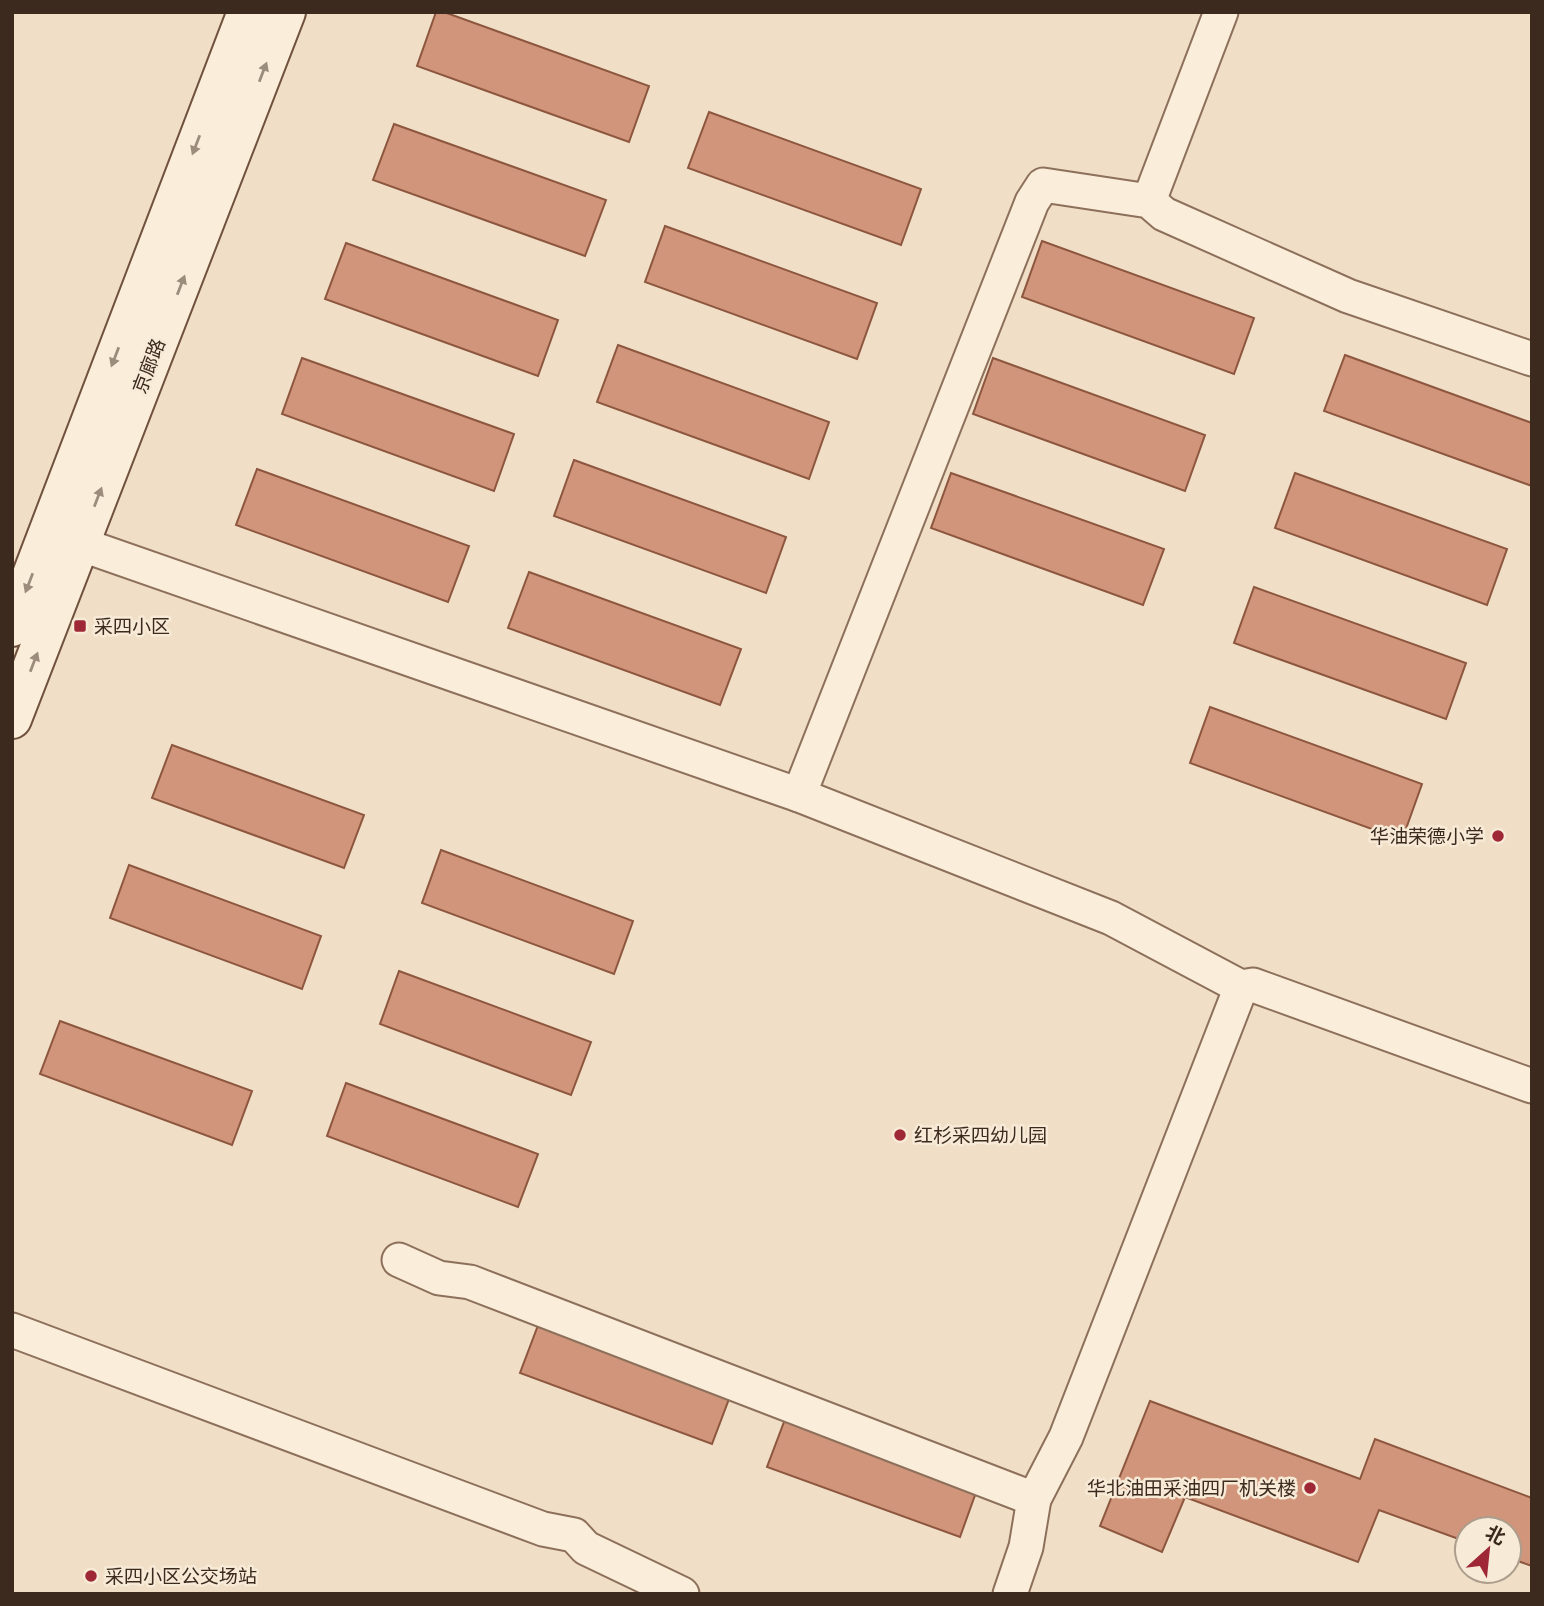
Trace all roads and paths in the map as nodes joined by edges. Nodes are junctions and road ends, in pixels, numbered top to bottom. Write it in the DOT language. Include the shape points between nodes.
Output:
graph roads {
  1 [pos="247,12"];
  2 [pos="286,12"];
  3 [pos="1221,12"];
  4 [pos="1149,201"];
  5 [pos="1532,359"];
  6 [pos="64,538"];
  7 [pos="12,627"];
  8 [pos="12,719"];
  9 [pos="799,795"];
  10 [pos="1241,987"];
  11 [pos="1532,1086"];
  12 [pos="399,1260"];
  13 [pos="12,1330"];
  14 [pos="1034,1499"];
  15 [pos="682,1594"];
  16 [pos="1010,1594"];
  1 -- 6 [label="street, 京廊路, one-way"];
  6 -- 2 [label="street, 京廊路, one-way"];
  3 -- 4 [label="street"];
  4 -- 5 [label="street" via="1164,214 1348,296"];
  4 -- 9 [label="street" via="1043,185 1032,202"];
  6 -- 7 [label="street, 京廊路, one-way"];
  8 -- 6 [label="street, 京廊路, one-way"];
  6 -- 9 [label="street"];
  9 -- 10 [label="street" via="1111,918"];
  10 -- 11 [label="street" via="1253,985"];
  10 -- 14 [label="street" via="1066,1437"];
  12 -- 14 [label="street" via="439,1278 470,1282"];
  13 -- 15 [label="street" via="543,1529 574,1535 586,1548"];
  14 -- 16 [label="street" via="1027,1547"];
}
